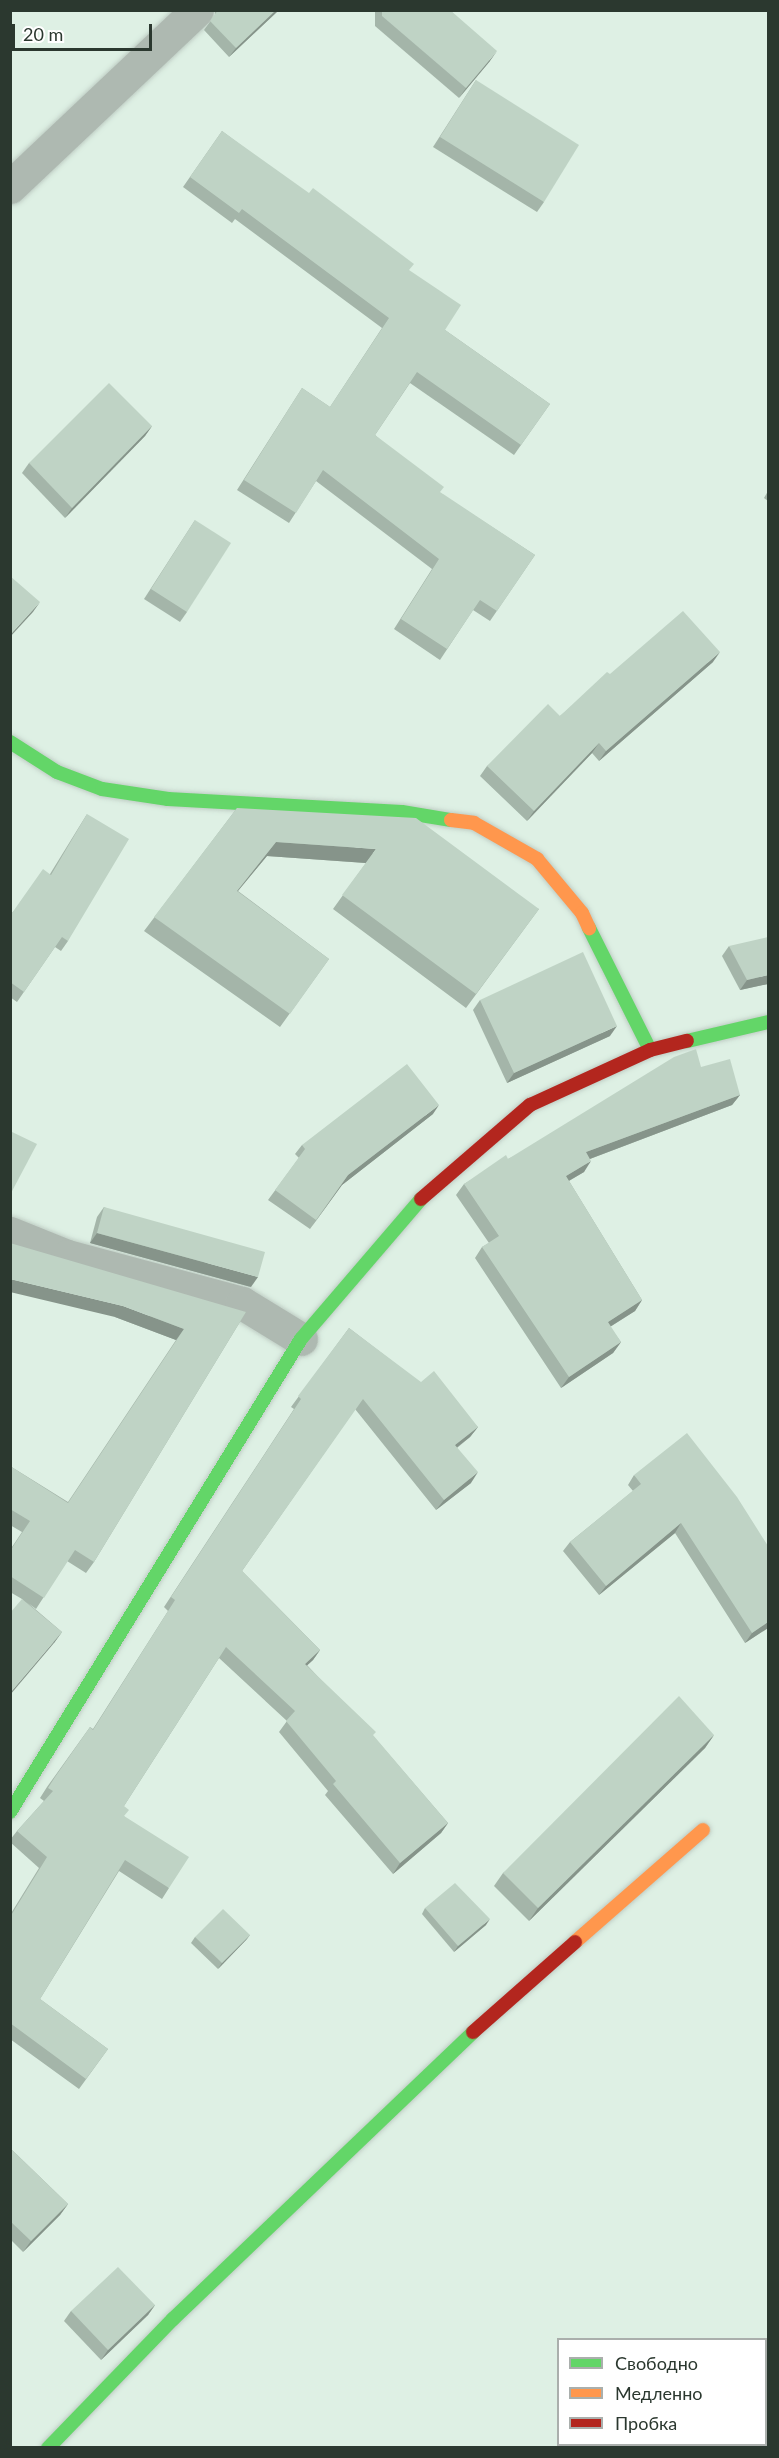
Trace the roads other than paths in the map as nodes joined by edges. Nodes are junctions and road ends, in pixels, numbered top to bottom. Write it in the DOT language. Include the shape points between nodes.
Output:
graph roads {
  1 [pos="197,10"];
  2 [pos="10,187"];
  3 [pos="10,742"];
  4 [pos="768,1022"];
  5 [pos="651,1050"];
  6 [pos="10,1233"];
  7 [pos="301,1339"];
  8 [pos="10,1812"];
  9 [pos="703,1830"];
  10 [pos="48,2448"];
  1 -- 2 [label="street"];
  3 -- 5 [label="street" via="57,772 102,789 168,799 402,812 474,823 537,859 582,913"];
  4 -- 5 [label="street"];
  5 -- 7 [label="street" via="530,1105 418,1201"];
  6 -- 7 [label="street" via="67,1256 242,1303"];
  7 -- 8 [label="street"];
  9 -- 10 [label="street" via="447,2055 174,2319"];
}
